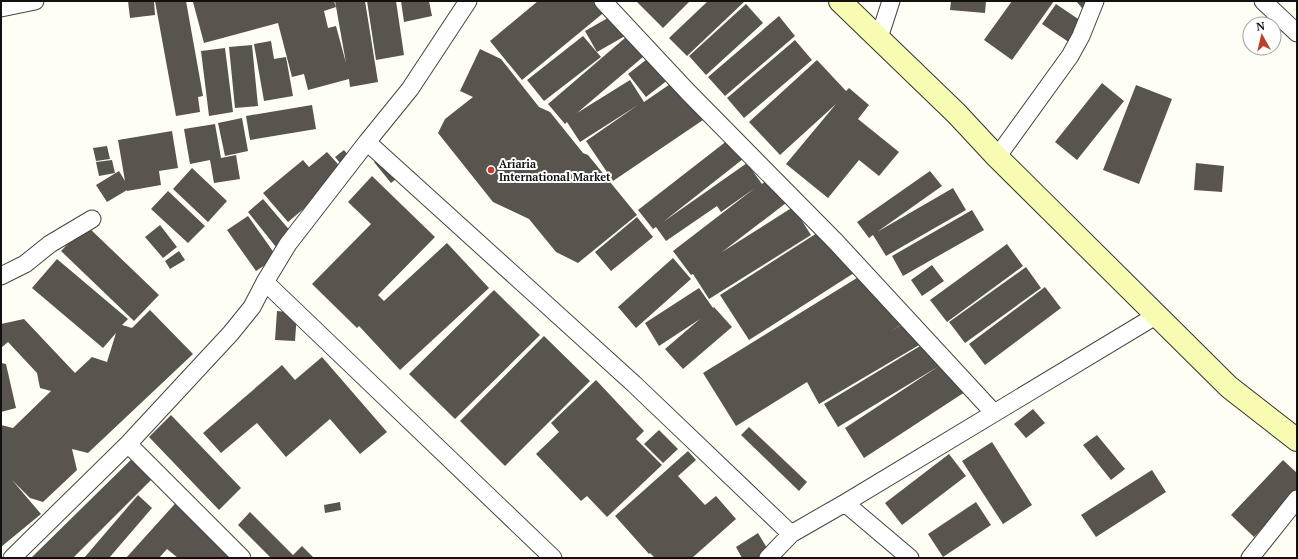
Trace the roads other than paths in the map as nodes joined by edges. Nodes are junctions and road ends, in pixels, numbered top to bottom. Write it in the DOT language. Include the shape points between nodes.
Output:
graph roads {
  1 [pos="35,1"];
  2 [pos="468,1"];
  3 [pos="603,1"];
  4 [pos="840,1"];
  5 [pos="891,1"];
  6 [pos="1095,1"];
  7 [pos="1263,1"];
  8 [pos="1,8"];
  9 [pos="1297,32"];
  10 [pos="879,38"];
  11 [pos="367,142"];
  12 [pos="997,157"];
  13 [pos="92,219"];
  14 [pos="1,276"];
  15 [pos="265,282"];
  16 [pos="1156,315"];
  17 [pos="994,413"];
  18 [pos="1297,440"];
  19 [pos="128,444"];
  20 [pos="1297,499"];
  21 [pos="845,503"];
  22 [pos="791,534"];
  23 [pos="12,558"];
  24 [pos="242,558"];
  25 [pos="553,558"];
  26 [pos="768,558"];
  27 [pos="910,558"];
  28 [pos="1250,558"];
  1 -- 8 [label="street"];
  2 -- 11 [label="street" via="410,89"];
  3 -- 17 [label="street" via="688,92 836,242"];
  4 -- 10 [label="main road"];
  5 -- 10 [label="street"];
  6 -- 12 [label="street" via="1070,56"];
  7 -- 9 [label="street"];
  10 -- 12 [label="main road"];
  11 -- 15 [label="street" via="288,244"];
  11 -- 22 [label="street" via="634,384"];
  12 -- 16 [label="main road"];
  13 -- 14 [label="street" via="50,244 26,264"];
  15 -- 19 [label="street" via="252,307 231,333"];
  15 -- 25 [label="street"];
  16 -- 17 [label="street"];
  16 -- 18 [label="main road" via="1228,387"];
  17 -- 21 [label="street"];
  19 -- 23 [label="street"];
  19 -- 24 [label="street"];
  20 -- 28 [label="street"];
  21 -- 22 [label="street"];
  21 -- 27 [label="street"];
  22 -- 26 [label="street"];
}
